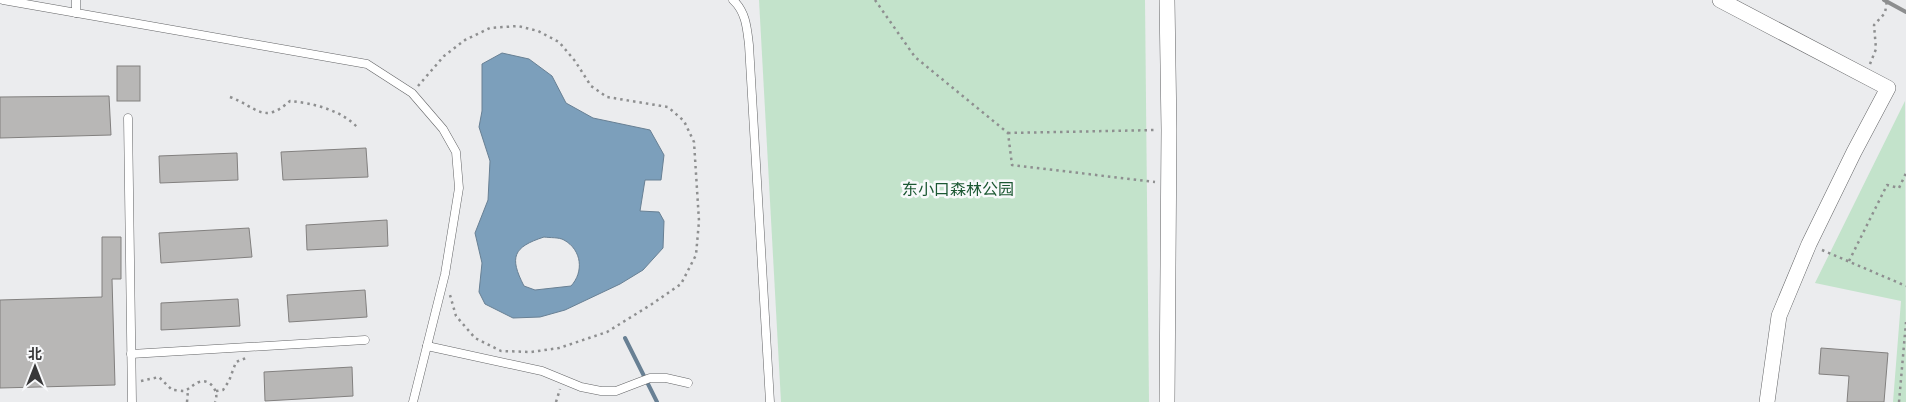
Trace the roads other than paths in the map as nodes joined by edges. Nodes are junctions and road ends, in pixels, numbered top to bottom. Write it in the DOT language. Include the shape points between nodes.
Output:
graph roads {
  1 [pos="3,0"];
  2 [pos="76,0"];
  3 [pos="733,0"];
  4 [pos="1167,0"];
  5 [pos="1720,0"];
  6 [pos="76,13"];
  7 [pos="128,118"];
  8 [pos="364,340"];
  9 [pos="427,346"];
  10 [pos="131,354"];
  11 [pos="688,383"];
  12 [pos="132,402"];
  13 [pos="413,402"];
  14 [pos="770,402"];
  15 [pos="1167,402"];
  16 [pos="1767,402"];
  1 -- 6 [label="lane"];
  2 -- 6 [label="lane"];
  3 -- 14 [label="lane" via="740,6 747,24 749,45"];
  4 -- 15 [label="street"];
  5 -- 16 [label="street" via="1888,88 1809,244 1779,316"];
  6 -- 9 [label="lane" via="367,64 412,93 443,129 456,152 459,188"];
  7 -- 10 [label="lane"];
  8 -- 10 [label="lane"];
  9 -- 11 [label="lane" via="542,371 581,387 601,391 616,391 650,378"];
  9 -- 13 [label="lane"];
  10 -- 12 [label="lane"];
}
